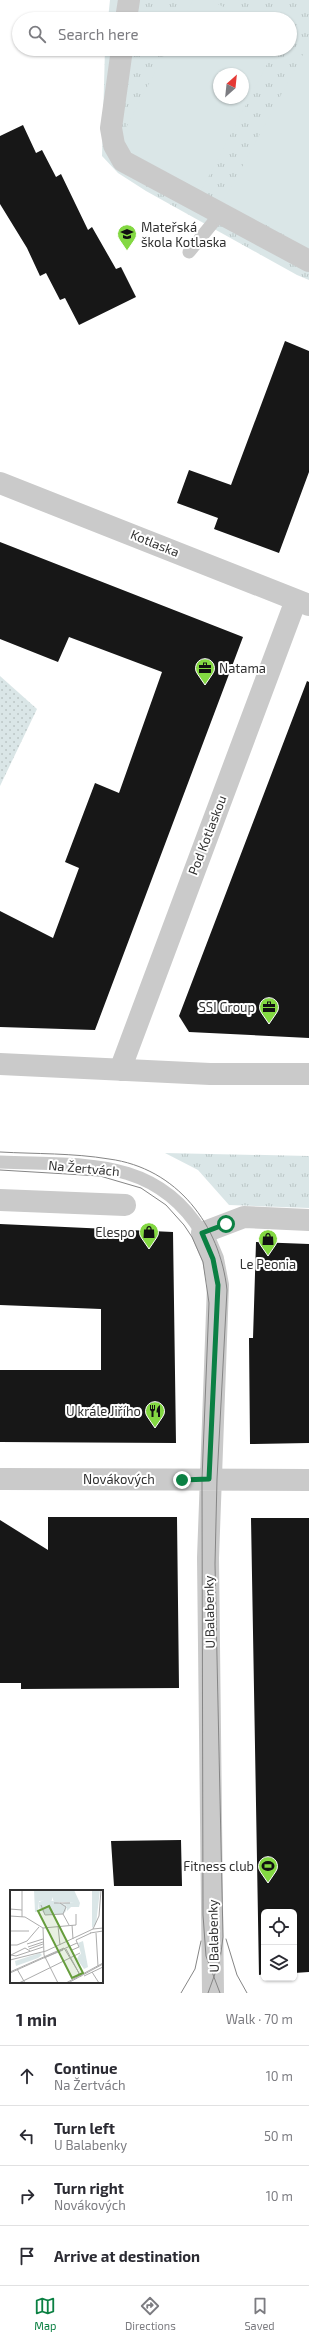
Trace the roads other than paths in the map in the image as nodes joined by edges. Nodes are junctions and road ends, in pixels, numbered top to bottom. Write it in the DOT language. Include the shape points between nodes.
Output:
graph roads {
  1 [pos="129,0"];
  2 [pos="127,12"];
  3 [pos="121,56"];
  4 [pos="220,214"];
  5 [pos="189,252"];
  6 [pos="309,261"];
  7 [pos="0,483"];
  8 [pos="302,602"];
  9 [pos="0,1064"];
  10 [pos="120,1070"];
  11 [pos="309,1074"];
  12 [pos="0,1162"];
  13 [pos="0,1200"];
  14 [pos="125,1205"];
  15 [pos="309,1220"];
  16 [pos="202,1233"];
  17 [pos="0,1479"];
  18 [pos="209,1479"];
  19 [pos="309,1480"];
  20 [pos="213,1993"];
  1 -- 2 [label="street"];
  3 -- 4 [label="street" via="111,128 114,145 123,160"];
  4 -- 5 [label="lane"];
  4 -- 6 [label="street"];
  7 -- 8 [label="street, Kotlaska"];
  8 -- 10 [label="street, Pod Kotlaskou"];
  9 -- 10 [label="street"];
  10 -- 11 [label="street"];
  12 -- 16 [label="lane, Na Žertvách" via="90,1167 126,1172 155,1185 167,1194 187,1212"];
  13 -- 14 [label="street"];
  15 -- 16 [label="street" via="244,1217"];
  16 -- 18 [label="street, U Balabenky" via="213,1259 218,1285"];
  17 -- 18 [label="street, Novákových"];
  18 -- 19 [label="street, Novákových"];
  18 -- 20 [label="street, U Balabenky"];
}
